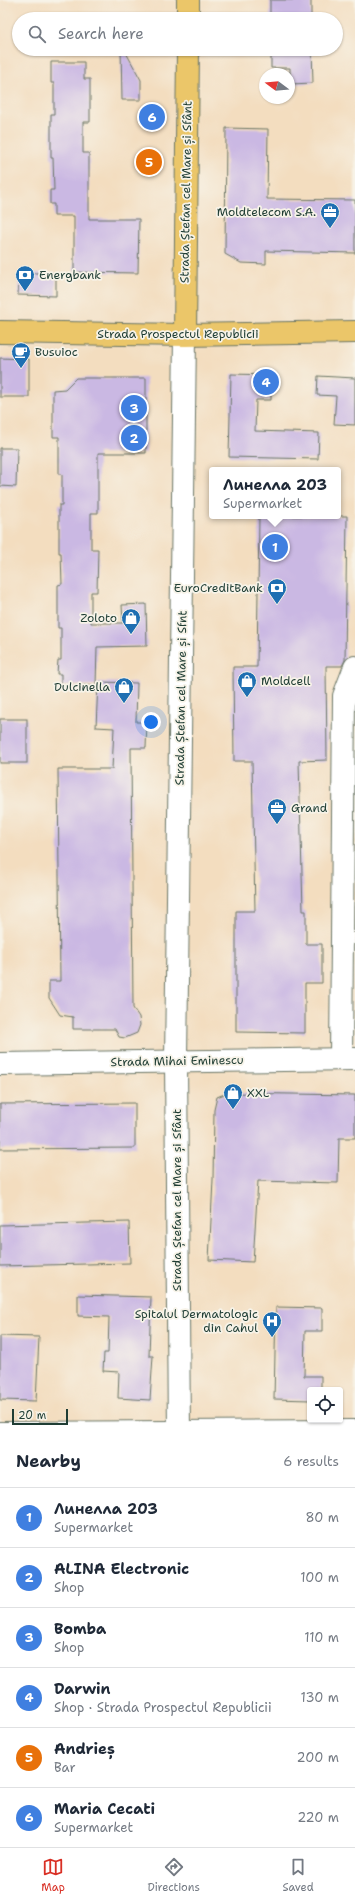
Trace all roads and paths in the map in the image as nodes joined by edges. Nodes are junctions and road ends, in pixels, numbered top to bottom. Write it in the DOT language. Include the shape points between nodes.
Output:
graph roads {
  1 [pos="188,0"];
  2 [pos="188,12"];
  3 [pos="188,56"];
  4 [pos="0,332"];
  5 [pos="355,332"];
  6 [pos="185,335"];
  7 [pos="355,667"];
  8 [pos="348,1059"];
  9 [pos="176,1061"];
  10 [pos="0,1064"];
  11 [pos="355,1431"];
  12 [pos="0,1433"];
  13 [pos="179,1434"];
  1 -- 2 [label="main road"];
  3 -- 6 [label="main road, Strada Ștefan cel Mare și Sfânt"];
  4 -- 6 [label="main road, Strada Prospectul Republicii"];
  5 -- 6 [label="main road, Strada Prospectul Republicii"];
  6 -- 9 [label="street, Strada Ștefan cel Mare și Sfnt"];
  7 -- 8 [label="street" via="344,696"];
  8 -- 9 [label="street, Strada Mihai Eminescu"];
  9 -- 10 [label="street, Strada Mihai Eminescu"];
  9 -- 13 [label="street, Strada Ștefan cel Mare și Sfânt"];
  11 -- 13 [label="street"];
  12 -- 13 [label="street"];
}
